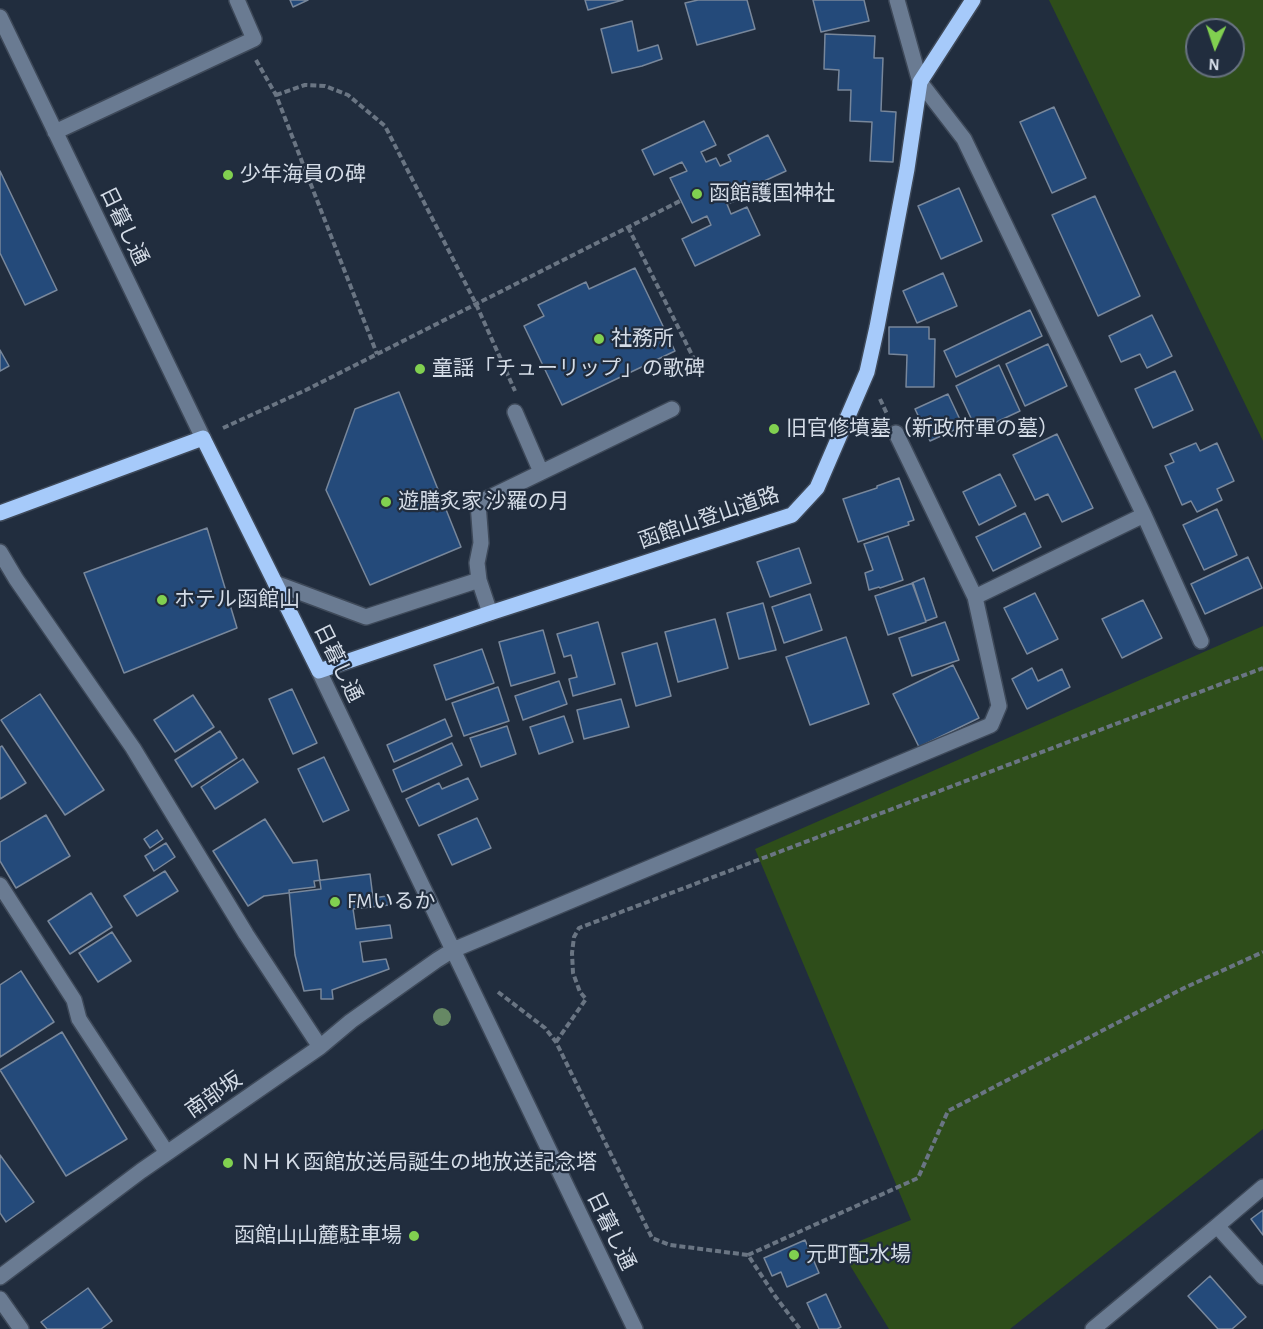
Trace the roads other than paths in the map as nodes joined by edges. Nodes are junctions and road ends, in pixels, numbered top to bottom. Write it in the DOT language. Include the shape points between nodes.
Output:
graph roads {
  1 [pos="237,0"];
  2 [pos="897,0"];
  3 [pos="973,0"];
  4 [pos="0,16"];
  5 [pos="920,82"];
  6 [pos="55,132"];
  7 [pos="516,404"];
  8 [pos="672,409"];
  9 [pos="896,433"];
  10 [pos="203,438"];
  11 [pos="541,472"];
  12 [pos="0,513"];
  13 [pos="1144,515"];
  14 [pos="0,552"];
  15 [pos="479,580"];
  16 [pos="275,583"];
  17 [pos="975,597"];
  18 [pos="490,613"];
  19 [pos="1201,641"];
  20 [pos="319,671"];
  21 [pos="0,885"];
  22 [pos="453,950"];
  23 [pos="320,1047"];
  24 [pos="167,1153"];
  25 [pos="1263,1187"];
  26 [pos="1217,1226"];
  27 [pos="0,1277"];
  28 [pos="1263,1277"];
  29 [pos="0,1299"];
  30 [pos="21,1329"];
  31 [pos="635,1329"];
  32 [pos="1092,1329"];
  1 -- 6 [label="street" via="254,39"];
  2 -- 5 [label="street"];
  3 -- 5 [label="main road, 函館山登山道路"];
  4 -- 6 [label="street, 日暮し通"];
  5 -- 13 [label="street" via="964,138"];
  5 -- 18 [label="main road, 函館山登山道路" via="867,372 817,488 792,515"];
  6 -- 10 [label="street, 日暮し通"];
  7 -- 11 [label="street"];
  8 -- 11 [label="street"];
  9 -- 17 [label="street, 南部坂"];
  10 -- 12 [label="main road"];
  10 -- 16 [label="main road, 日暮し通"];
  11 -- 15 [label="street" via="478,503"];
  13 -- 17 [label="street"];
  13 -- 19 [label="street"];
  14 -- 23 [label="street" via="133,748"];
  15 -- 16 [label="street" via="366,617"];
  15 -- 18 [label="street"];
  16 -- 20 [label="main road, 日暮し通"];
  17 -- 22 [label="street, 南部坂" via="999,706 991,725"];
  18 -- 20 [label="main road, 函館山登山道路"];
  20 -- 22 [label="street, 日暮し通"];
  21 -- 24 [label="street" via="74,1000 79,1019"];
  22 -- 23 [label="street, 南部坂"];
  22 -- 31 [label="street, 日暮し通"];
  23 -- 24 [label="street, 南部坂"];
  24 -- 27 [label="street, 南部坂"];
  25 -- 26 [label="street"];
  26 -- 28 [label="street"];
  26 -- 32 [label="street"];
  29 -- 30 [label="street"];
}
